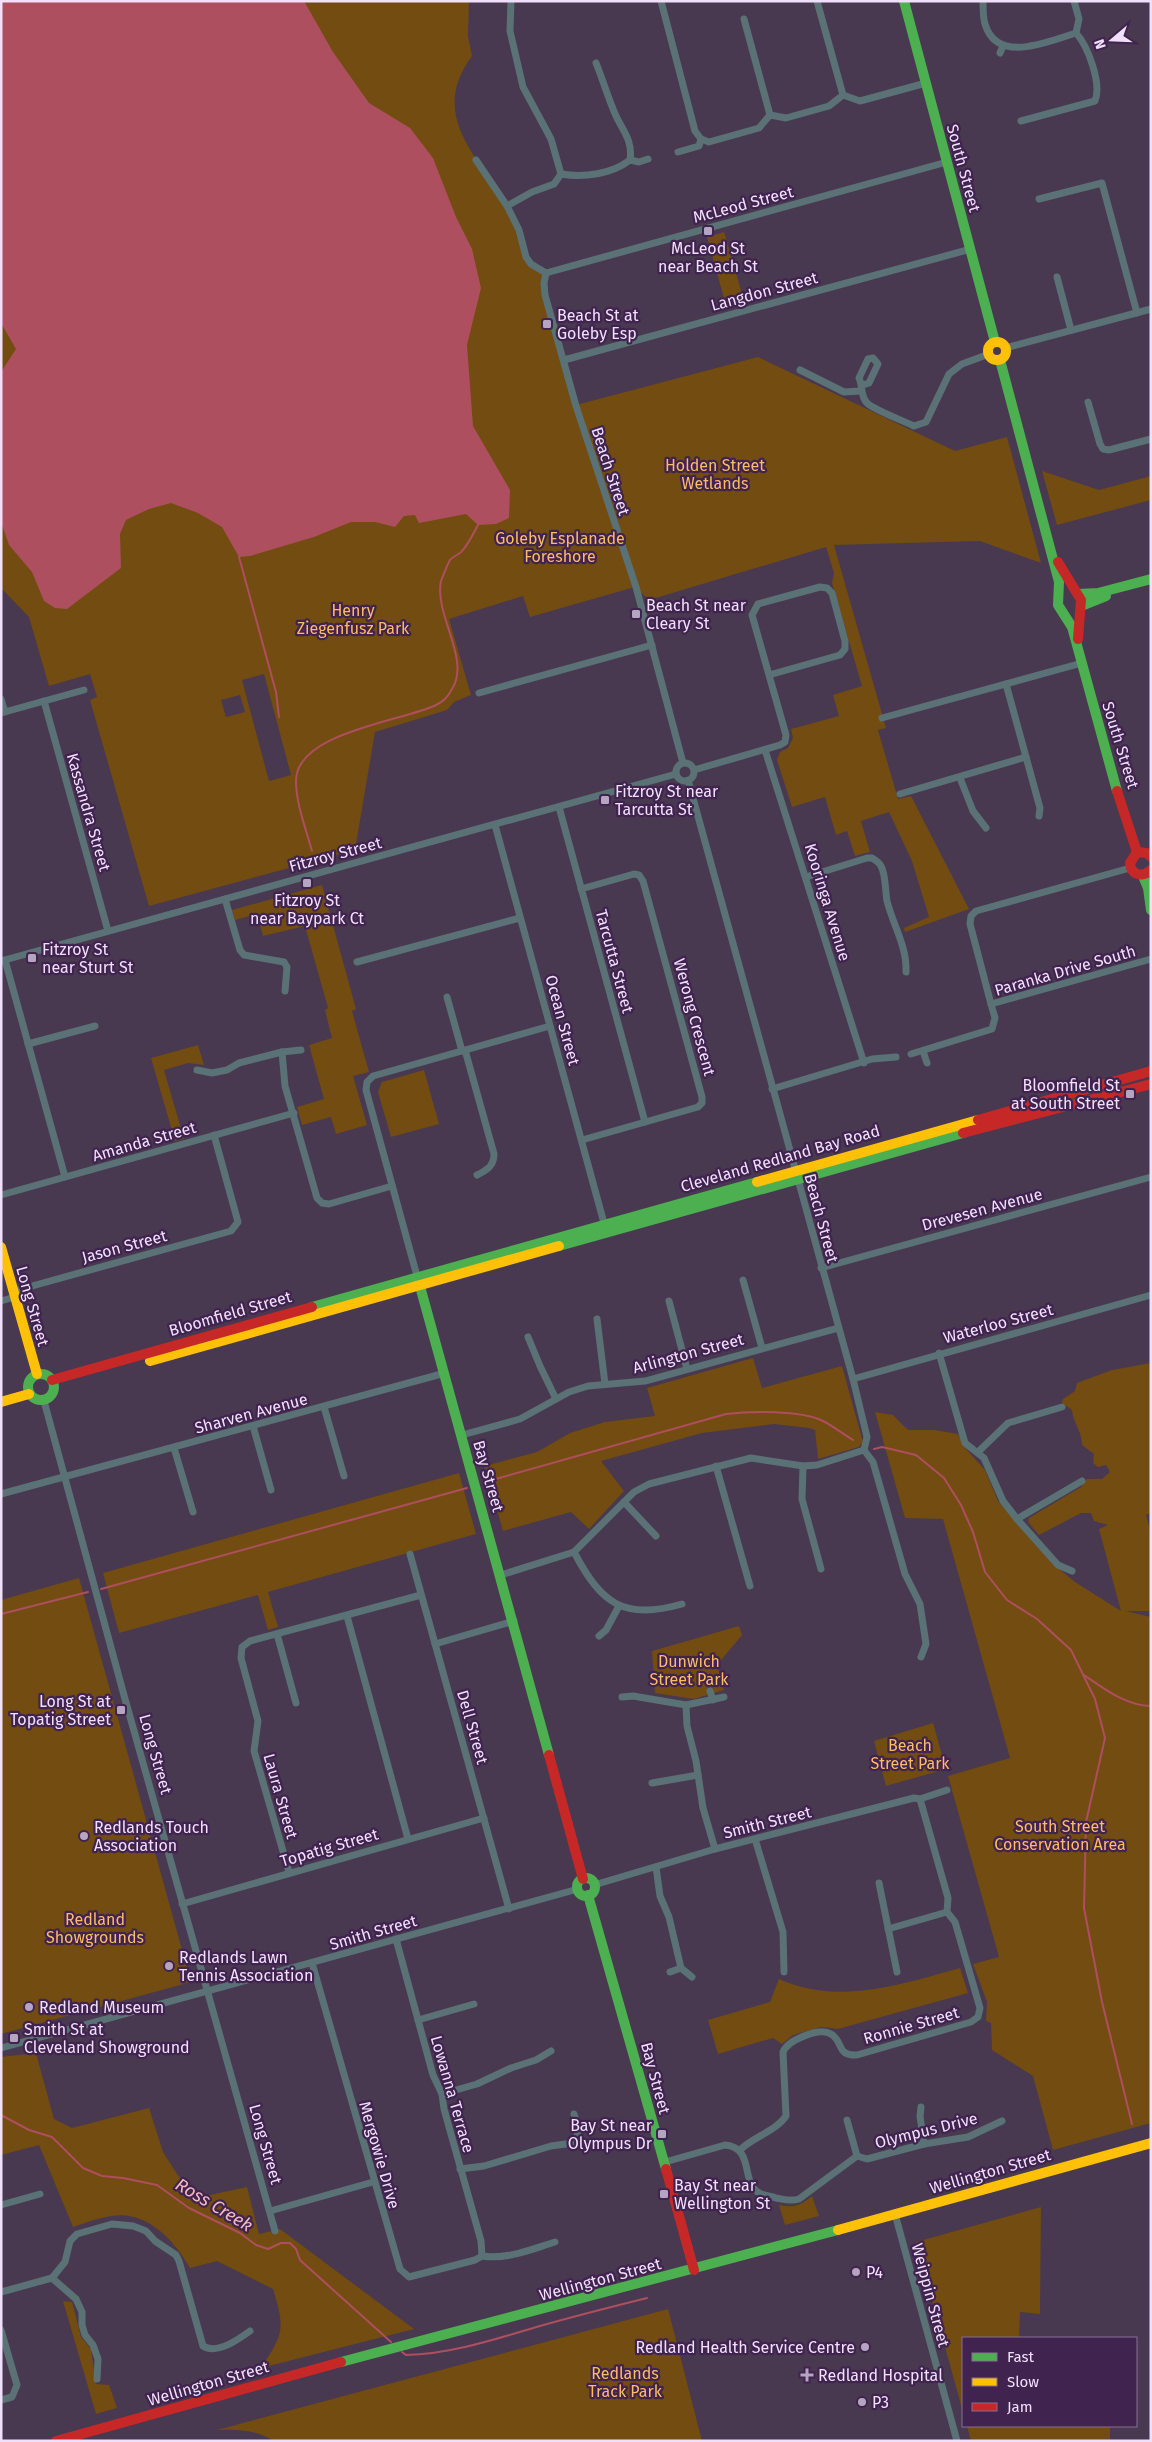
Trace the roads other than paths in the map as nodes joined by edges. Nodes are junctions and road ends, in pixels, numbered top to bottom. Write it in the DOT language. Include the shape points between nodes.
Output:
graph roads {
  1 [pos="511,1"];
  2 [pos="661,1"];
  3 [pos="817,1"];
  4 [pos="904,1"];
  5 [pos="983,1"];
  6 [pos="1074,1"];
  7 [pos="744,19"];
  8 [pos="1076,33"];
  9 [pos="596,62"];
  10 [pos="926,83"];
  11 [pos="843,95"];
  12 [pos="770,114"];
  13 [pos="1021,121"];
  14 [pos="701,139"];
  15 [pos="678,152"];
  16 [pos="648,159"];
  17 [pos="476,160"];
  18 [pos="630,160"];
  19 [pos="947,162"];
  20 [pos="561,174"];
  21 [pos="1039,199"];
  22 [pos="507,206"];
  23 [pos="971,249"];
  24 [pos="546,273"];
  25 [pos="1057,277"];
  26 [pos="1151,309"];
  27 [pos="1137,313"];
  28 [pos="1071,330"];
  29 [pos="996,342"];
  30 [pos="1005,348"];
  31 [pos="989,354"];
  32 [pos="564,360"];
  33 [pos="1000,360"];
  34 [pos="800,370"];
  35 [pos="1088,402"];
  36 [pos="1151,439"];
  37 [pos="1050,546"];
  38 [pos="1151,579"];
  39 [pos="1151,584"];
  40 [pos="1076,594"];
  41 [pos="1060,595"];
  42 [pos="1080,607"];
  43 [pos="1064,613"];
  44 [pos="652,645"];
  45 [pos="1078,646"];
  46 [pos="1082,663"];
  47 [pos="769,675"];
  48 [pos="1006,684"];
  49 [pos="84,690"];
  50 [pos="479,693"];
  51 [pos="1,699"];
  52 [pos="44,701"];
  53 [pos="3,712"];
  54 [pos="882,718"];
  55 [pos="765,750"];
  56 [pos="1026,758"];
  57 [pos="684,763"];
  58 [pos="694,770"];
  59 [pos="676,774"];
  60 [pos="960,778"];
  61 [pos="688,780"];
  62 [pos="900,794"];
  63 [pos="559,807"];
  64 [pos="1039,816"];
  65 [pos="495,825"];
  66 [pos="986,828"];
  67 [pos="1137,852"];
  68 [pos="1151,857"];
  69 [pos="1130,868"];
  70 [pos="1147,873"];
  71 [pos="806,877"];
  72 [pos="581,889"];
  73 [pos="225,899"];
  74 [pos="1151,910"];
  75 [pos="520,918"];
  76 [pos="108,931"];
  77 [pos="1151,959"];
  78 [pos="3,960"];
  79 [pos="357,962"];
  80 [pos="906,972"];
  81 [pos="285,990"];
  82 [pos="446,997"];
  83 [pos="991,1004"];
  84 [pos="95,1026"];
  85 [pos="550,1026"];
  86 [pos="28,1044"];
  87 [pos="301,1050"];
  88 [pos="463,1051"];
  89 [pos="923,1051"];
  90 [pos="282,1052"];
  91 [pos="911,1054"];
  92 [pos="896,1057"];
  93 [pos="864,1063"];
  94 [pos="927,1063"];
  95 [pos="197,1070"];
  96 [pos="1151,1071"];
  97 [pos="1151,1084"];
  98 [pos="772,1089"];
  99 [pos="294,1113"];
  100 [pos="645,1122"];
  101 [pos="214,1136"];
  102 [pos="582,1140"];
  103 [pos="794,1169"];
  104 [pos="477,1176"];
  105 [pos="65,1177"];
  106 [pos="1151,1177"];
  107 [pos="797,1180"];
  108 [pos="392,1186"];
  109 [pos="1,1195"];
  110 [pos="604,1223"];
  111 [pos="1,1246"];
  112 [pos="821,1268"];
  113 [pos="743,1280"];
  114 [pos="419,1281"];
  115 [pos="14,1294"];
  116 [pos="1151,1295"];
  117 [pos="1,1301"];
  118 [pos="669,1301"];
  119 [pos="597,1319"];
  120 [pos="838,1328"];
  121 [pos="528,1336"];
  122 [pos="762,1348"];
  123 [pos="939,1353"];
  124 [pos="687,1369"];
  125 [pos="444,1373"];
  126 [pos="37,1374"];
  127 [pos="852,1379"];
  128 [pos="53,1384"];
  129 [pos="605,1384"];
  130 [pos="28,1390"];
  131 [pos="1,1393"];
  132 [pos="556,1399"];
  133 [pos="44,1401"];
  134 [pos="1,1402"];
  135 [pos="324,1406"];
  136 [pos="1062,1407"];
  137 [pos="253,1426"];
  138 [pos="462,1435"];
  139 [pos="174,1448"];
  140 [pos="864,1450"];
  141 [pos="978,1452"];
  142 [pos="716,1466"];
  143 [pos="803,1466"];
  144 [pos="344,1476"];
  145 [pos="64,1477"];
  146 [pos="1082,1481"];
  147 [pos="271,1490"];
  148 [pos="1,1494"];
  149 [pos="624,1502"];
  150 [pos="193,1512"];
  151 [pos="1017,1519"];
  152 [pos="656,1536"];
  153 [pos="574,1552"];
  154 [pos="410,1554"];
  155 [pos="821,1569"];
  156 [pos="1072,1570"];
  157 [pos="501,1576"];
  158 [pos="750,1586"];
  159 [pos="422,1595"];
  160 [pos="682,1604"];
  161 [pos="619,1606"];
  162 [pos="347,1616"];
  163 [pos="514,1621"];
  164 [pos="277,1634"];
  165 [pos="599,1636"];
  166 [pos="435,1644"];
  167 [pos="921,1657"];
  168 [pos="710,1691"];
  169 [pos="724,1696"];
  170 [pos="622,1697"];
  171 [pos="713,1700"];
  172 [pos="296,1703"];
  173 [pos="686,1705"];
  174 [pos="698,1775"];
  175 [pos="652,1783"];
  176 [pos="947,1790"];
  177 [pos="920,1799"];
  178 [pos="484,1818"];
  179 [pos="408,1839"];
  180 [pos="755,1839"];
  181 [pos="715,1849"];
  182 [pos="656,1867"];
  183 [pos="289,1872"];
  184 [pos="584,1879"];
  185 [pos="879,1883"];
  186 [pos="594,1885"];
  187 [pos="578,1890"];
  188 [pos="588,1895"];
  189 [pos="182,1904"];
  190 [pos="509,1909"];
  191 [pos="947,1912"];
  192 [pos="888,1929"];
  193 [pos="396,1939"];
  194 [pos="312,1963"];
  195 [pos="681,1968"];
  196 [pos="670,1972"];
  197 [pos="784,1972"];
  198 [pos="897,1972"];
  199 [pos="692,1978"];
  200 [pos="207,1992"];
  201 [pos="474,2004"];
  202 [pos="418,2020"];
  203 [pos="1,2048"];
  204 [pos="551,2051"];
  205 [pos="442,2094"];
  206 [pos="921,2107"];
  207 [pos="574,2114"];
  208 [pos="847,2120"];
  209 [pos="1002,2121"];
  210 [pos="1151,2143"];
  211 [pos="924,2144"];
  212 [pos="740,2150"];
  213 [pos="857,2156"];
  214 [pos="664,2162"];
  215 [pos="460,2169"];
  216 [pos="373,2182"];
  217 [pos="40,2194"];
  218 [pos="1,2205"];
  219 [pos="270,2211"];
  220 [pos="895,2214"];
  221 [pos="275,2231"];
  222 [pos="555,2242"];
  223 [pos="482,2256"];
  224 [pos="694,2270"];
  225 [pos="52,2278"];
  226 [pos="1,2292"];
  227 [pos="1,2330"];
  228 [pos="250,2331"];
  229 [pos="97,2379"];
  230 [pos="1,2400"];
  231 [pos="56,2441"];
  232 [pos="957,2441"];
  1 -- 20 [label="street" via="510,31 523,87 551,139"];
  2 -- 14 [label="street" via="695,131"];
  3 -- 11 [label="street"];
  4 -- 10 [label="main road, South Street"];
  5 -- 8 [label="street" via="984,24 1002,50 1020,49"];
  6 -- 8 [label="street" via="1079,19"];
  7 -- 12 [label="street"];
  8 -- 13 [label="street" via="1086,44 1099,92 1095,101"];
  9 -- 18 [label="street" via="632,150"];
  10 -- 11 [label="street" via="860,101"];
  10 -- 19 [label="main road, South Street"];
  11 -- 12 [label="street" via="829,106 786,118"];
  12 -- 14 [label="street" via="759,128 709,142"];
  14 -- 15 [label="street" via="699,146"];
  16 -- 18 [label="street"];
  17 -- 22 [label="street"];
  18 -- 20 [label="street" via="622,167 580,178"];
  19 -- 23 [label="main road, South Street"];
  19 -- 24 [label="street, McLeod Street"];
  20 -- 22 [label="street" via="554,184"];
  21 -- 27 [label="street" via="1102,182"];
  22 -- 24 [label="street" via="519,230 526,257"];
  23 -- 29 [label="main road, South Street"];
  23 -- 32 [label="street, Langdon Street"];
  24 -- 32 [label="street, Beach Street" via="545,295"];
  25 -- 28 [label="street"];
  26 -- 27 [label="street"];
  27 -- 28 [label="street"];
  28 -- 30 [label="street"];
  29 -- 30 [label="main road"];
  29 -- 31 [label="main road" via="989,348"];
  30 -- 33 [label="main road" via="1005,355"];
  31 -- 33 [label="main road"];
  31 -- 34 [label="street" via="954,368 926,422 920,426 867,403 862,388 844,392"];
  32 -- 44 [label="street, Beach Street"];
  33 -- 37 [label="main road, South Street"];
  35 -- 36 [label="street" via="1103,449"];
  37 -- 40 [label="main road, South Street"];
  37 -- 41 [label="main road, South Street"];
  38 -- 40 [label="main road"];
  39 -- 42 [label="main road" via="1099,598"];
  40 -- 41 [label="main road" via="1066,591"];
  40 -- 42 [label="main road, South Street"];
  41 -- 43 [label="main road, South Street" via="1058,605"];
  42 -- 43 [label="main road" via="1075,614"];
  42 -- 45 [label="main road, South Street"];
  43 -- 45 [label="main road, South Street"];
  44 -- 50 [label="street"];
  44 -- 57 [label="street, Beach Street"];
  45 -- 46 [label="main road, South Street"];
  46 -- 48 [label="street"];
  46 -- 67 [label="main road, South Street"];
  47 -- 47 [label="street" via="752,615 754,609 758,604 826,588 832,593 845,649 840,655"];
  47 -- 55 [label="street" via="786,735 780,745"];
  48 -- 54 [label="street"];
  48 -- 56 [label="street"];
  49 -- 52 [label="street"];
  51 -- 53 [label="street"];
  52 -- 53 [label="street"];
  52 -- 76 [label="street, Kassandra Street"];
  55 -- 58 [label="street"];
  55 -- 71 [label="street, Kooringa Avenue"];
  56 -- 60 [label="street"];
  56 -- 64 [label="street" via="1040,808"];
  57 -- 58 [label="street" via="690,764"];
  57 -- 59 [label="street"];
  58 -- 61 [label="street"];
  59 -- 61 [label="street" via="681,780"];
  59 -- 63 [label="street, Fitzroy Street"];
  60 -- 62 [label="street"];
  60 -- 66 [label="street" via="973,811"];
  61 -- 98 [label="street, Beach Street"];
  63 -- 65 [label="street, Fitzroy Street"];
  63 -- 72 [label="street, Tarcutta Street"];
  65 -- 73 [label="street, Fitzroy Street"];
  65 -- 75 [label="street, Ocean Street"];
  67 -- 68 [label="main road"];
  67 -- 69 [label="main road" via="1130,858"];
  69 -- 70 [label="main road" via="1135,874"];
  69 -- 83 [label="street" via="976,911 970,924"];
  70 -- 74 [label="main road"];
  71 -- 80 [label="street" via="867,858 877,861 883,872 887,900 902,944"];
  71 -- 93 [label="street, Kooringa Avenue"];
  72 -- 100 [label="street, Tarcutta Street"];
  72 -- 100 [label="street, Werong Crescent" via="634,874 643,881 700,1087 702,1103 698,1108"];
  73 -- 76 [label="street, Fitzroy Street"];
  73 -- 81 [label="street" via="240,950 248,957 284,962 287,968"];
  75 -- 79 [label="street"];
  75 -- 85 [label="street, Ocean Street"];
  76 -- 78 [label="street, Fitzroy Street"];
  77 -- 83 [label="street, Paranka Drive South"];
  78 -- 86 [label="street"];
  82 -- 88 [label="street"];
  83 -- 89 [label="street, Paranka Drive South" via="995,1018 992,1029"];
  84 -- 86 [label="street"];
  85 -- 88 [label="street"];
  85 -- 102 [label="street, Ocean Street"];
  86 -- 105 [label="street"];
  87 -- 90 [label="street"];
  88 -- 104 [label="street" via="494,1154 494,1162"];
  88 -- 108 [label="street, Bay Street" via="373,1076 367,1082 366,1090"];
  89 -- 91 [label="street, Paranka Drive South"];
  89 -- 94 [label="street"];
  90 -- 95 [label="street" via="239,1063 227,1070 212,1073"];
  90 -- 99 [label="street" via="285,1086"];
  92 -- 93 [label="street"];
  93 -- 98 [label="street"];
  96 -- 103 [label="main road, Cleveland Redland Bay Road"];
  97 -- 107 [label="main road, Cleveland Redland Bay Road"];
  98 -- 103 [label="street, Beach Street"];
  99 -- 101 [label="street, Amanda Street"];
  99 -- 108 [label="street" via="317,1198 322,1203 329,1204"];
  100 -- 102 [label="street, Werong Crescent"];
  101 -- 105 [label="street, Amanda Street"];
  101 -- 115 [label="street, Jason Street" via="238,1222 231,1231"];
  102 -- 110 [label="street, Ocean Street"];
  103 -- 107 [label="street, Beach Street"];
  103 -- 110 [label="main road, Cleveland Redland Bay Road"];
  105 -- 109 [label="street, Amanda Street"];
  106 -- 112 [label="street, Drevesen Avenue"];
  107 -- 112 [label="street, Beach Street"];
  107 -- 114 [label="main road, Cleveland Redland Bay Road"];
  108 -- 114 [label="street, Bay Street"];
  110 -- 114 [label="main road, Cleveland Redland Bay Road"];
  111 -- 115 [label="main road, Long Street"];
  112 -- 120 [label="street, Beach Street"];
  113 -- 122 [label="street"];
  114 -- 125 [label="main road, Bay Street"];
  114 -- 128 [label="main road, Bloomfield Street"];
  115 -- 117 [label="street, Jason Street"];
  115 -- 126 [label="main road, Long Street"];
  116 -- 123 [label="street, Waterloo Street"];
  118 -- 124 [label="street"];
  119 -- 129 [label="street"];
  120 -- 122 [label="street, Arlington Street"];
  120 -- 127 [label="street, Beach Street"];
  121 -- 132 [label="street"];
  122 -- 124 [label="street, Arlington Street"];
  123 -- 127 [label="street, Waterloo Street"];
  123 -- 141 [label="street" via="965,1443"];
  124 -- 129 [label="street, Arlington Street" via="645,1381"];
  125 -- 135 [label="street, Sharven Avenue"];
  125 -- 138 [label="main road, Bay Street"];
  126 -- 128 [label="main road" via="45,1375"];
  126 -- 130 [label="main road" via="30,1379"];
  127 -- 140 [label="street, Beach Street" via="867,1436"];
  128 -- 133 [label="main road" via="51,1396"];
  129 -- 132 [label="street, Arlington Street" via="588,1386"];
  130 -- 131 [label="main road"];
  130 -- 133 [label="main road" via="35,1400"];
  130 -- 134 [label="main road"];
  132 -- 138 [label="street, Arlington Street" via="520,1419"];
  133 -- 145 [label="street, Long Street"];
  135 -- 137 [label="street, Sharven Avenue"];
  135 -- 144 [label="street"];
  136 -- 141 [label="street" via="1008,1423"];
  137 -- 139 [label="street, Sharven Avenue"];
  137 -- 147 [label="street"];
  138 -- 157 [label="main road, Bay Street"];
  139 -- 145 [label="street, Sharven Avenue"];
  139 -- 150 [label="street"];
  140 -- 143 [label="street"];
  140 -- 167 [label="street, Beach Street" via="873,1462 904,1574 920,1604 926,1644"];
  141 -- 151 [label="street" via="988,1465 1003,1501"];
  142 -- 143 [label="street" via="751,1458"];
  142 -- 149 [label="street" via="649,1484"];
  142 -- 158 [label="street"];
  143 -- 155 [label="street" via="802,1499"];
  145 -- 148 [label="street, Sharven Avenue"];
  145 -- 189 [label="street, Long Street"];
  146 -- 151 [label="street"];
  149 -- 152 [label="street"];
  149 -- 153 [label="street"];
  151 -- 156 [label="street" via="1058,1565"];
  153 -- 157 [label="street"];
  153 -- 161 [label="street" via="597,1590"];
  154 -- 159 [label="street, Dell Street"];
  157 -- 163 [label="main road, Bay Street"];
  159 -- 162 [label="street, Laura Street"];
  159 -- 166 [label="street, Dell Street"];
  160 -- 161 [label="street" via="645,1612"];
  161 -- 165 [label="street"];
  162 -- 164 [label="street, Laura Street"];
  162 -- 179 [label="street"];
  163 -- 166 [label="street"];
  163 -- 184 [label="main road, Bay Street"];
  164 -- 172 [label="street"];
  164 -- 183 [label="street, Laura Street" via="246,1643 240,1652 258,1721 254,1751"];
  166 -- 178 [label="street, Dell Street"];
  168 -- 171 [label="street"];
  169 -- 171 [label="street"];
  170 -- 173 [label="street"];
  171 -- 173 [label="street"];
  173 -- 174 [label="street" via="687,1726"];
  174 -- 175 [label="street"];
  174 -- 181 [label="street" via="702,1808"];
  176 -- 177 [label="street, Smith Street"];
  177 -- 180 [label="street, Smith Street"];
  177 -- 191 [label="street, Ronnie Street" via="948,1898"];
  178 -- 179 [label="street, Topatig Street"];
  178 -- 190 [label="street, Dell Street"];
  179 -- 183 [label="street, Topatig Street"];
  180 -- 181 [label="street, Smith Street"];
  180 -- 197 [label="street" via="783,1932"];
  181 -- 182 [label="street, Smith Street"];
  182 -- 186 [label="street, Smith Street"];
  182 -- 195 [label="street" via="660,1896 669,1917"];
  183 -- 189 [label="street, Topatig Street"];
  184 -- 186 [label="main road" via="590,1879"];
  184 -- 187 [label="main road" via="578,1883"];
  185 -- 192 [label="street"];
  186 -- 188 [label="main road" via="594,1890"];
  187 -- 188 [label="main road"];
  187 -- 190 [label="street, Smith Street"];
  188 -- 214 [label="main road, Bay Street"];
  189 -- 200 [label="street, Long Street"];
  190 -- 193 [label="street, Smith Street"];
  191 -- 192 [label="street"];
  191 -- 212 [label="street, Ronnie Street" via="958,1931 980,2008 978,2017 971,2022 857,2055 849,2055 842,2050 830,2033 792,2040 783,2052 786,2116 783,2122 749,2140"];
  192 -- 198 [label="street"];
  193 -- 194 [label="street, Smith Street"];
  193 -- 202 [label="street, Lowanna Terrace"];
  194 -- 200 [label="street, Smith Street"];
  194 -- 216 [label="street, Mergowie Drive"];
  195 -- 196 [label="street"];
  195 -- 199 [label="street"];
  200 -- 203 [label="street, Smith Street"];
  200 -- 219 [label="street, Long Street"];
  201 -- 202 [label="street"];
  202 -- 205 [label="street, Lowanna Terrace" via="432,2075"];
  204 -- 205 [label="street" via="477,2084"];
  205 -- 215 [label="street, Lowanna Terrace"];
  206 -- 211 [label="street"];
  207 -- 215 [label="street" via="579,2130 573,2142 484,2166"];
  208 -- 213 [label="street"];
  209 -- 211 [label="street, Olympus Drive" via="975,2135"];
  210 -- 220 [label="main road, Wellington Street"];
  211 -- 213 [label="street, Olympus Drive" via="867,2158"];
  212 -- 213 [label="street, Olympus Drive" via="755,2190 792,2201"];
  212 -- 214 [label="street" via="725,2145"];
  214 -- 224 [label="main road, Bay Street"];
  215 -- 223 [label="street, Lowanna Terrace" via="481,2241"];
  216 -- 219 [label="street"];
  216 -- 223 [label="street, Mergowie Drive" via="400,2269 409,2277"];
  217 -- 218 [label="street"];
  219 -- 221 [label="street, Long Street"];
  220 -- 224 [label="main road, Wellington Street"];
  220 -- 232 [label="street, Weippin Street"];
  222 -- 223 [label="street" via="516,2254"];
  224 -- 231 [label="main road, Wellington Street" via="314,2369"];
  225 -- 226 [label="street"];
  225 -- 228 [label="street" via="65,2262 70,2241 76,2234 112,2224 134,2226 146,2231 176,2255 203,2346 212,2348 234,2343"];
  225 -- 229 [label="street" via="76,2299 82,2312 85,2335 94,2345 98,2359"];
  227 -- 230 [label="street" via="18,2385 12,2397"];
}
